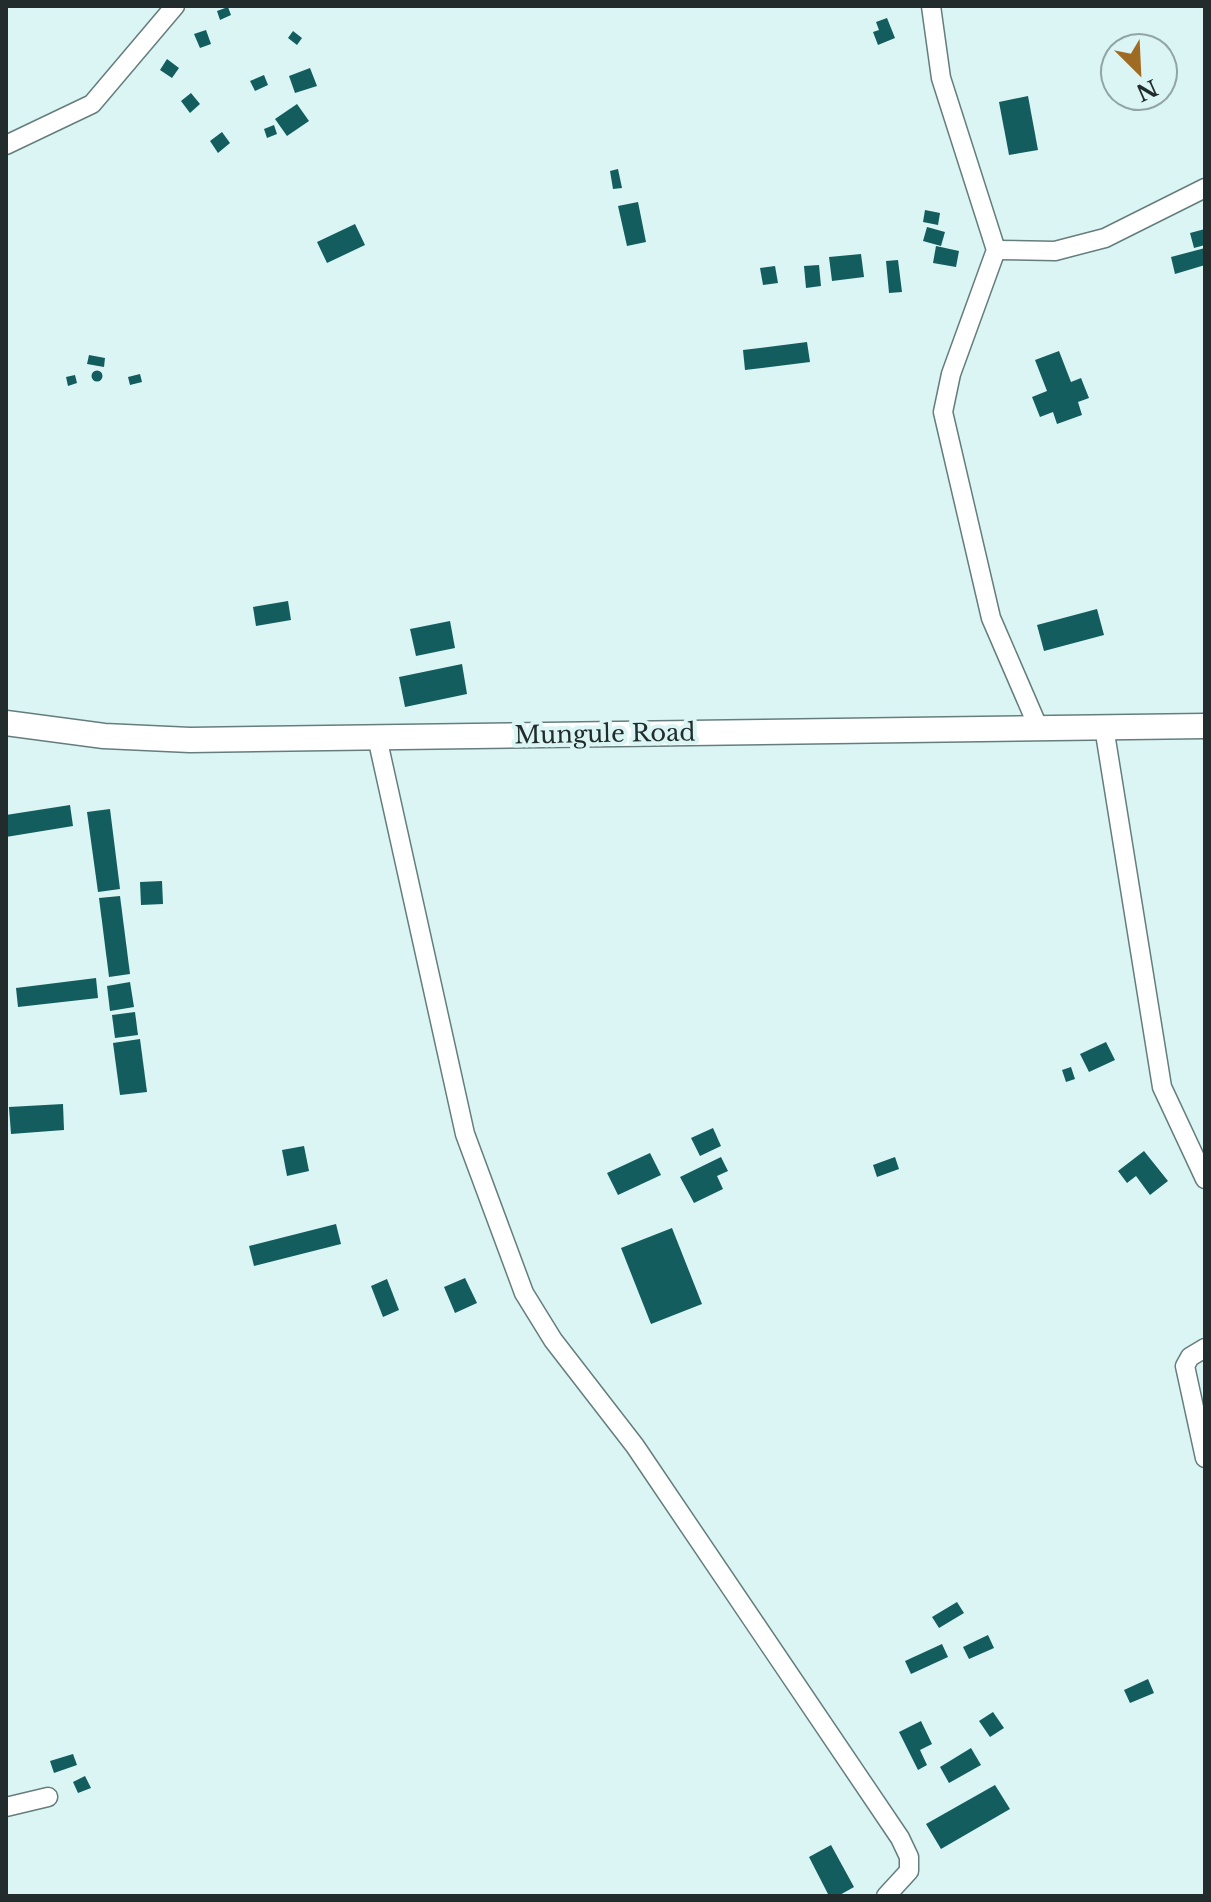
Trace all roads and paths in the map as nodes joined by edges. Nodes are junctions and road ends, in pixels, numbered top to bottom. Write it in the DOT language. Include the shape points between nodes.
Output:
graph roads {
  1 [pos="175,6"];
  2 [pos="931,6"];
  3 [pos="6,145"];
  4 [pos="1205,188"];
  5 [pos="996,250"];
  6 [pos="6,723"];
  7 [pos="1205,726"];
  8 [pos="1104,727"];
  9 [pos="1039,729"];
  10 [pos="377,737"];
  11 [pos="1205,1179"];
  12 [pos="1205,1348"];
  13 [pos="1205,1458"];
  14 [pos="48,1797"];
  15 [pos="6,1807"];
  16 [pos="886,1896"];
  1 -- 3 [label="street" via="92,104"];
  2 -- 5 [label="street" via="941,78"];
  4 -- 5 [label="street" via="1105,238 1055,251"];
  5 -- 9 [label="street" via="951,374 943,412 991,618"];
  6 -- 10 [label="street, Mungule Road" via="190,740"];
  7 -- 8 [label="street, Mungule Road"];
  8 -- 9 [label="street, Mungule Road"];
  8 -- 11 [label="street" via="1162,1087"];
  9 -- 10 [label="street, Mungule Road"];
  10 -- 16 [label="street" via="465,1134 524,1293 553,1340 635,1446 900,1838 909,1871"];
  12 -- 13 [label="street" via="1185,1366"];
  14 -- 15 [label="street"];
}
